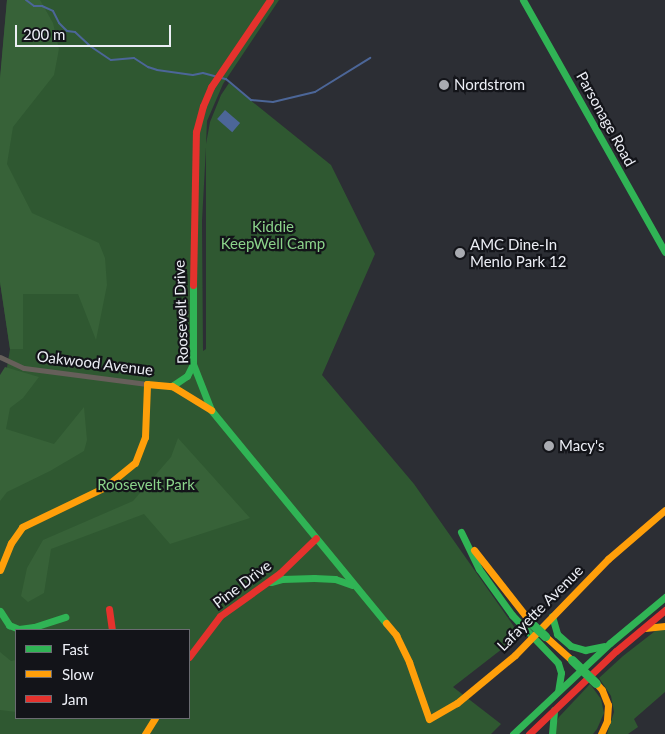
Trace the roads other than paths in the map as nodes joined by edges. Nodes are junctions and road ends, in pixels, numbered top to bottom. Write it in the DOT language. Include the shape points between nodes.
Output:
graph roads {
  1 [pos="270,0"];
  2 [pos="523,0"];
  3 [pos="665,252"];
  4 [pos="0,357"];
  5 [pos="193,364"];
  6 [pos="146,384"];
  7 [pos="172,386"];
  8 [pos="212,410"];
  9 [pos="665,510"];
  10 [pos="316,538"];
  11 [pos="0,570"];
  12 [pos="262,586"];
  13 [pos="356,588"];
  14 [pos="665,597"];
  15 [pos="109,609"];
  16 [pos="665,610"];
  17 [pos="0,611"];
  18 [pos="552,616"];
  19 [pos="64,617"];
  20 [pos="665,626"];
  21 [pos="643,628"];
  22 [pos="112,629"];
  23 [pos="532,638"];
  24 [pos="607,645"];
  25 [pos="190,656"];
  26 [pos="558,691"];
  27 [pos="554,710"];
  28 [pos="154,719"];
  29 [pos="429,719"];
  30 [pos="145,734"];
  31 [pos="513,734"];
  32 [pos="529,734"];
  33 [pos="552,734"];
  34 [pos="601,734"];
  1 -- 5 [label="main road, Roosevelt Drive" via="216,80 203,106 196,132"];
  2 -- 3 [label="main road, Parsonage Road"];
  4 -- 6 [label="street, Oakwood Avenue" via="24,368"];
  5 -- 7 [label="main road" via="184,379"];
  5 -- 8 [label="main road, Roosevelt Drive"];
  6 -- 7 [label="main road, Oakwood Avenue"];
  6 -- 11 [label="main road" via="145,437 135,463 105,487 22,527 10,543"];
  7 -- 8 [label="main road, Oakwood Avenue"];
  8 -- 10 [label="main road, Roosevelt Drive"];
  9 -- 18 [label="main road, Lafayette Avenue" via="608,559"];
  10 -- 12 [label="main road, Pine Drive" via="291,564"];
  10 -- 13 [label="main road, Roosevelt Drive"];
  12 -- 13 [label="main road" via="282,579 303,577 343,581"];
  12 -- 25 [label="main road, Pine Drive" via="220,616"];
  13 -- 29 [label="main road, Roosevelt Drive" via="401,645"];
  14 -- 24 [label="main road"];
  15 -- 22 [label="main road"];
  16 -- 21 [label="main road"];
  17 -- 19 [label="main road" via="9,625 19,629"];
  18 -- 23 [label="main road, Lafayette Avenue"];
  18 -- 24 [label="main road" via="557,634 571,646 585,650"];
  20 -- 21 [label="main road"];
  21 -- 27 [label="main road"];
  23 -- 26 [label="main road" via="560,668"];
  23 -- 29 [label="main road, Lafayette Avenue" via="475,690"];
  23 -- 34 [label="main road, bridge" via="479,569 461,532 532,624 602,690 608,706 607,721"];
  24 -- 26 [label="main road"];
  26 -- 31 [label="main road"];
  27 -- 32 [label="main road"];
  27 -- 33 [label="main road"];
  28 -- 30 [label="main road"];
}
